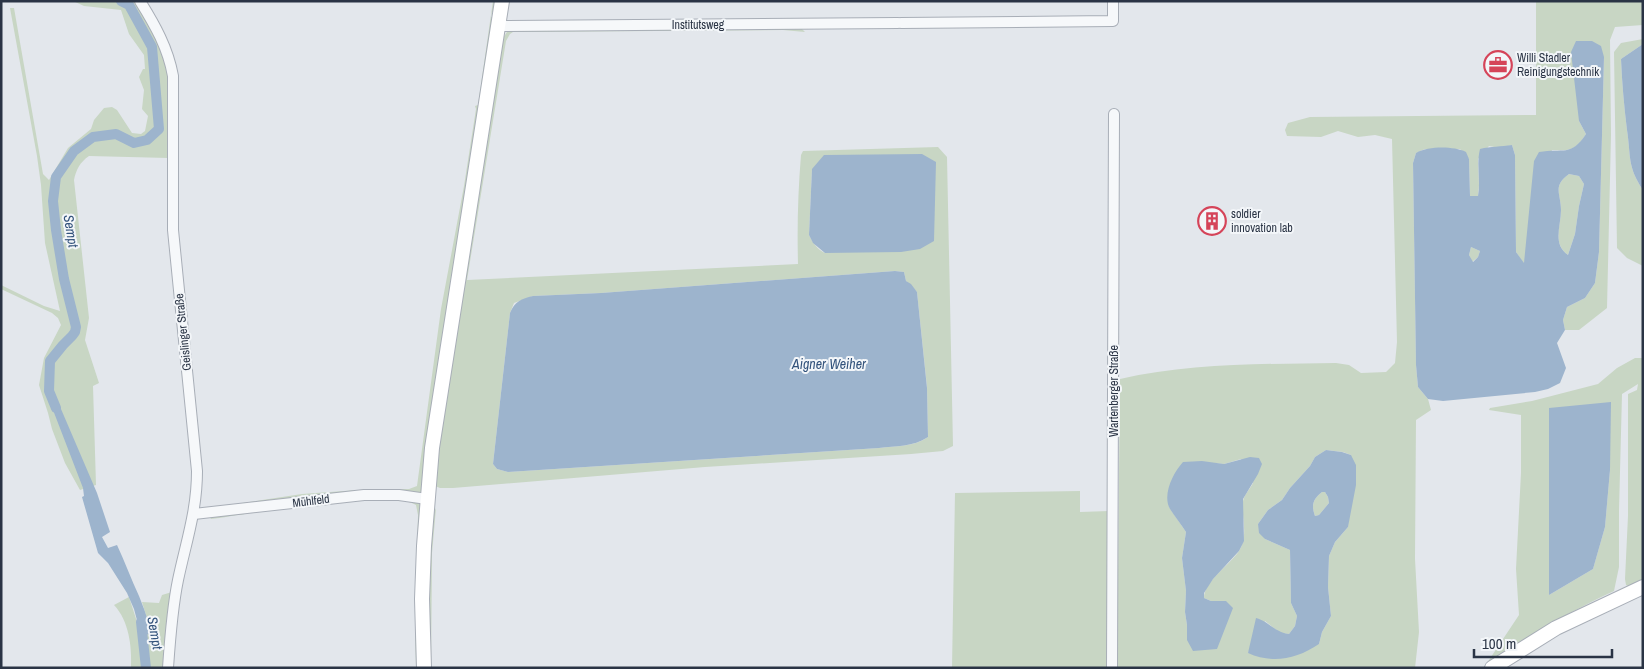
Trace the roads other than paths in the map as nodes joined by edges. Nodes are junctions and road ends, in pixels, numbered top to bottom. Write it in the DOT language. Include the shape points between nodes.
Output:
graph roads {
  1 [pos="140,1"];
  2 [pos="502,1"];
  3 [pos="1113,1"];
  4 [pos="499,26"];
  5 [pos="1114,114"];
  6 [pos="427,499"];
  7 [pos="194,514"];
  8 [pos="1643,587"];
  9 [pos="168,668"];
  10 [pos="424,668"];
  11 [pos="1112,668"];
  12 [pos="1492,668"];
  1 -- 7 [label="street, Geislinger Straße" via="170,57 173,76 173,230 197,471"];
  2 -- 4 [label="main road"];
  3 -- 4 [label="street, Institutsweg" via="1113,21"];
  4 -- 6 [label="main road" via="432,448"];
  5 -- 11 [label="street, Wartenberger Straße"];
  6 -- 7 [label="street, Mühlfeld" via="364,495"];
  6 -- 10 [label="main road" via="422,599"];
  7 -- 9 [label="street, Geislinger Straße" via="178,582"];
  8 -- 12 [label="main road" via="1556,628"];
}
